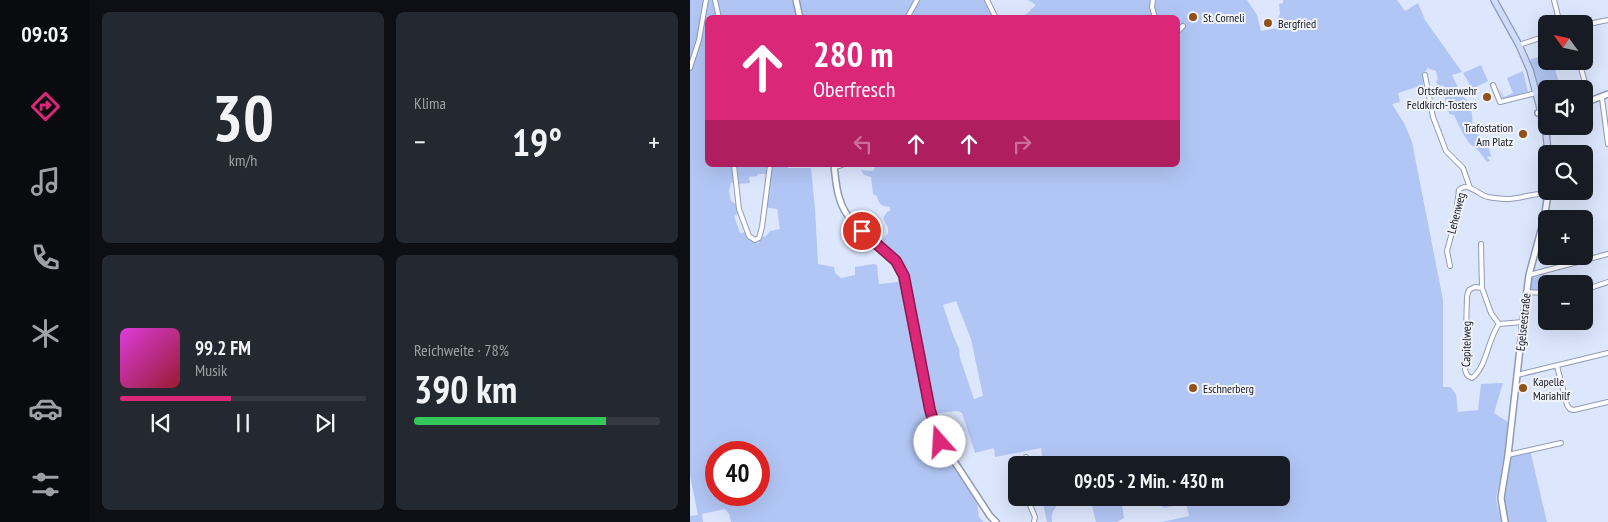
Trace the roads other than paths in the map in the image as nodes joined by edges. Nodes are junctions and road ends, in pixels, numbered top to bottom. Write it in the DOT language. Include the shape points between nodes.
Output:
graph roads {
  1 [pos="706,0"];
  2 [pos="715,0"];
  3 [pos="796,0"];
  4 [pos="917,0"];
  5 [pos="987,0"];
  6 [pos="1153,0"];
  7 [pos="1494,0"];
  8 [pos="1554,0"];
  9 [pos="718,15"];
  10 [pos="799,15"];
  11 [pos="910,15"];
  12 [pos="994,15"];
  13 [pos="1154,15"];
  14 [pos="1558,15"];
  15 [pos="1608,20"];
  16 [pos="1593,23"];
  17 [pos="1183,26"];
  18 [pos="1180,29"];
  19 [pos="1538,38"];
  20 [pos="1519,44"];
  21 [pos="690,68"];
  22 [pos="1425,75"];
  23 [pos="1493,85"];
  24 [pos="1534,93"];
  25 [pos="1608,94"];
  26 [pos="1602,98"];
  27 [pos="1593,100"];
  28 [pos="1538,102"];
  29 [pos="1608,144"];
  30 [pos="734,167"];
  31 [pos="770,167"];
  32 [pos="835,167"];
  33 [pos="1470,188"];
  34 [pos="1538,194"];
  35 [pos="1547,200"];
  36 [pos="1481,244"];
  37 [pos="1608,254"];
  38 [pos="1450,266"];
  39 [pos="1529,275"];
  40 [pos="1608,282"];
  41 [pos="1593,287"];
  42 [pos="1482,288"];
  43 [pos="1526,292"];
  44 [pos="1538,292"];
  45 [pos="1522,322"];
  46 [pos="1499,324"];
  47 [pos="1608,352"];
  48 [pos="1557,366"];
  49 [pos="1517,375"];
  50 [pos="1608,402"];
  51 [pos="1561,442"];
  52 [pos="1508,455"];
  53 [pos="1030,506"];
  54 [pos="996,522"];
  55 [pos="1034,522"];
  56 [pos="1505,522"];
  1 -- 21 [label="street"];
  2 -- 9 [label="street"];
  3 -- 10 [label="street"];
  4 -- 11 [label="street"];
  5 -- 12 [label="street"];
  6 -- 13 [label="street"];
  7 -- 20 [label="main road"];
  8 -- 14 [label="street"];
  15 -- 16 [label="street"];
  17 -- 18 [label="street"];
  19 -- 20 [label="street"];
  20 -- 24 [label="main road"];
  22 -- 33 [label="street" via="1433,117 1446,151 1464,168"];
  23 -- 24 [label="street" via="1500,102"];
  24 -- 28 [label="main road"];
  25 -- 26 [label="street"];
  26 -- 27 [label="street"];
  26 -- 29 [label="street"];
  30 -- 31 [label="street" via="739,209 749,236 755,240 762,227"];
  32 -- 54 [label="street" via="836,187 845,211 852,222 898,263 904,276 937,435"];
  33 -- 34 [label="street, Lehenweg" via="1486,197 1508,199"];
  33 -- 38 [label="street, Lehenweg" via="1466,186 1459,190 1447,251"];
  35 -- 39 [label="street, Egelseestraße"];
  36 -- 42 [label="street"];
  37 -- 39 [label="street"];
  39 -- 43 [label="street, Egelseestraße"];
  40 -- 41 [label="street"];
  42 -- 46 [label="street"];
  42 -- 46 [label="street, Capitelweg" via="1473,287 1467,296 1465,369 1468,376 1472,378 1478,370"];
  43 -- 44 [label="street"];
  43 -- 45 [label="street, Egelseestraße"];
  45 -- 46 [label="street"];
  45 -- 49 [label="street, Egelseestraße"];
  47 -- 48 [label="street"];
  48 -- 49 [label="street"];
  48 -- 50 [label="street" via="1570,409"];
  49 -- 52 [label="street, Egelseestraße"];
  51 -- 52 [label="street"];
  52 -- 56 [label="street, Egelseestraße" via="1501,498"];
  53 -- 55 [label="street"];
}
